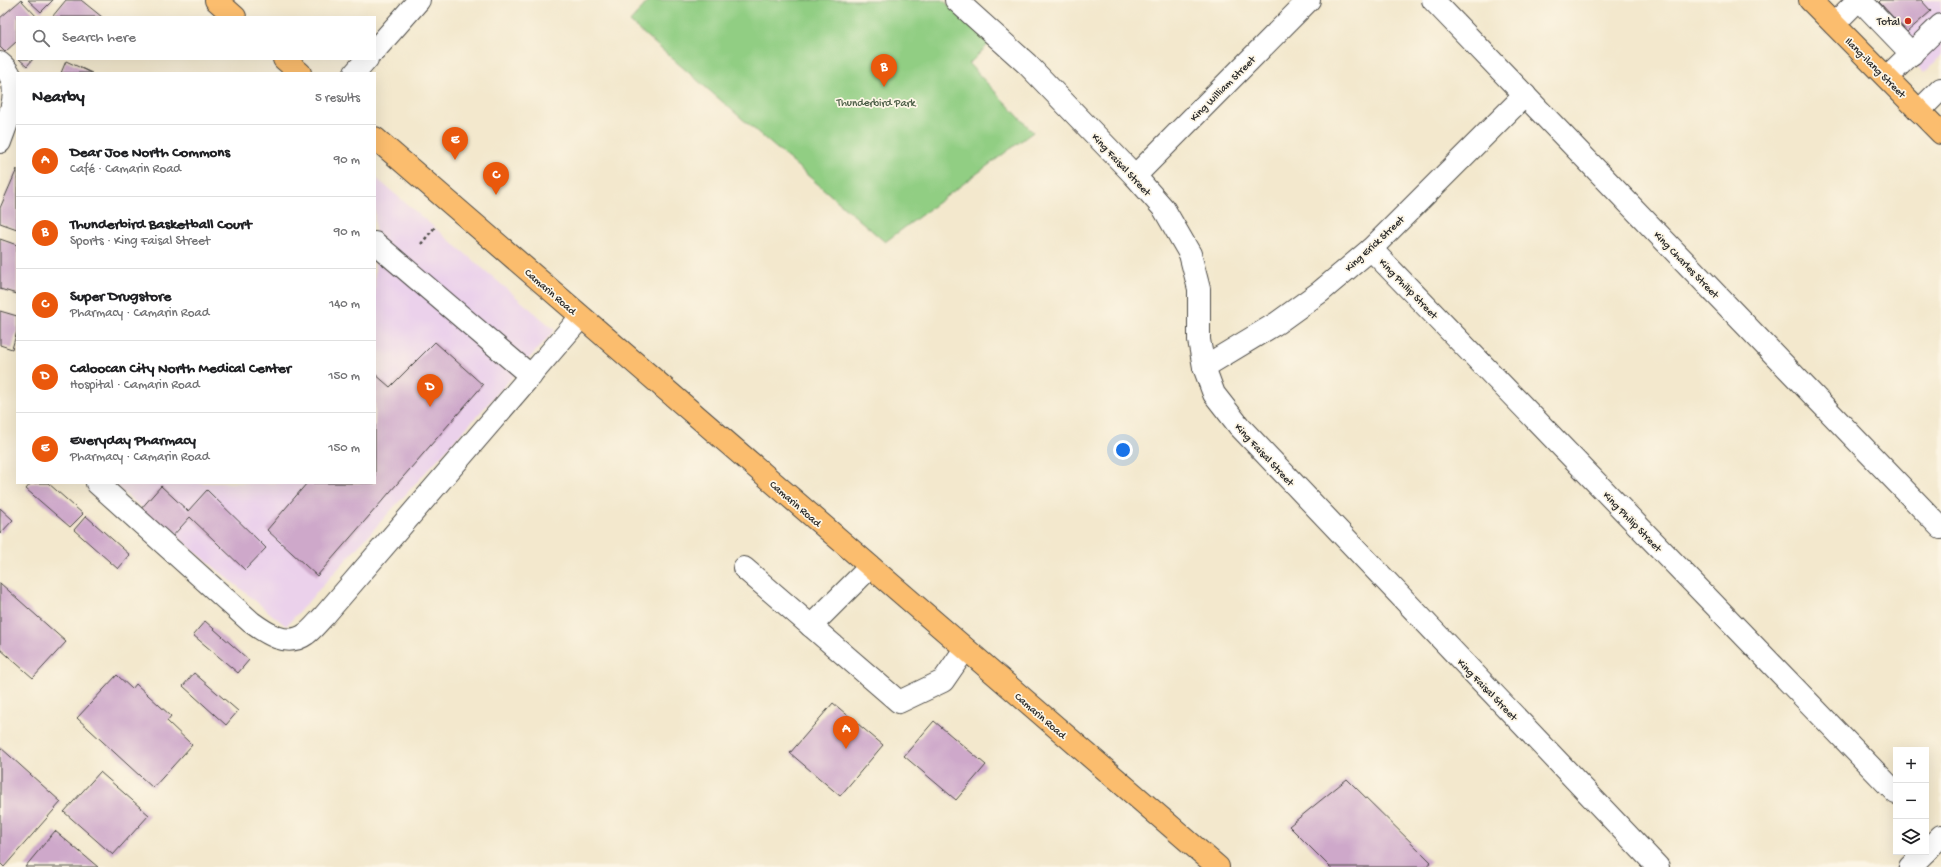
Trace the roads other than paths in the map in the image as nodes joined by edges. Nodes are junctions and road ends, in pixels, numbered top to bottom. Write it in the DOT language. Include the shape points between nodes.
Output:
graph roads {
  1 [pos="216,0"];
  2 [pos="419,0"];
  3 [pos="956,0"];
  4 [pos="1309,0"];
  5 [pos="1433,0"];
  6 [pos="1810,0"];
  7 [pos="1859,0"];
  8 [pos="234,16"];
  9 [pos="1834,24"];
  10 [pos="1941,25"];
  11 [pos="376,49"];
  12 [pos="1912,54"];
  13 [pos="285,60"];
  14 [pos="366,60"];
  15 [pos="0,63"];
  16 [pos="299,72"];
  17 [pos="356,72"];
  18 [pos="1887,77"];
  19 [pos="1941,90"];
  20 [pos="1525,95"];
  21 [pos="1919,111"];
  22 [pos="1941,134"];
  23 [pos="376,139"];
  24 [pos="0,142"];
  25 [pos="1135,176"];
  26 [pos="376,244"];
  27 [pos="1371,249"];
  28 [pos="581,317"];
  29 [pos="1204,367"];
  30 [pos="531,376"];
  31 [pos="98,484"];
  32 [pos="1941,528"];
  33 [pos="870,567"];
  34 [pos="744,568"];
  35 [pos="811,626"];
  36 [pos="965,649"];
  37 [pos="1893,790"];
  38 [pos="1931,840"];
  39 [pos="1218,867"];
  40 [pos="1658,867"];
  41 [pos="1910,867"];
  1 -- 8 [label="main road"];
  2 -- 11 [label="street"];
  3 -- 25 [label="street, King Faisal Street" via="1027,64"];
  4 -- 25 [label="street, King William Street"];
  5 -- 20 [label="street, King Charles Street"];
  6 -- 9 [label="main road, Ilang-ilang Street"];
  7 -- 9 [label="street"];
  7 -- 12 [label="street"];
  9 -- 18 [label="main road, Ilang-ilang Street"];
  10 -- 12 [label="street"];
  12 -- 18 [label="street"];
  13 -- 16 [label="main road"];
  14 -- 17 [label="street"];
  15 -- 24 [label="street" via="9,70 14,86 14,100"];
  18 -- 21 [label="main road, Ilang-ilang Street"];
  19 -- 21 [label="street"];
  20 -- 27 [label="street, King Erick Street"];
  20 -- 32 [label="street, King Charles Street"];
  21 -- 22 [label="main road, Ilang-ilang Street"];
  23 -- 28 [label="main road, Camarin Road"];
  25 -- 29 [label="street, King Faisal Street" via="1164,209 1190,254 1199,289 1199,340"];
  26 -- 30 [label="street"];
  27 -- 29 [label="street, King Erick Street" via="1277,324"];
  27 -- 37 [label="street, King Philip Street"];
  28 -- 30 [label="street"];
  28 -- 33 [label="main road, Camarin Road"];
  29 -- 40 [label="street, King Faisal Street" via="1214,394 1239,426"];
  30 -- 31 [label="street" via="324,616 305,635 289,640 272,636 251,622"];
  33 -- 35 [label="street"];
  33 -- 36 [label="main road, Camarin Road"];
  34 -- 35 [label="street"];
  35 -- 36 [label="street" via="899,702 943,681"];
  36 -- 39 [label="main road, Camarin Road"];
  38 -- 41 [label="street"];
}
